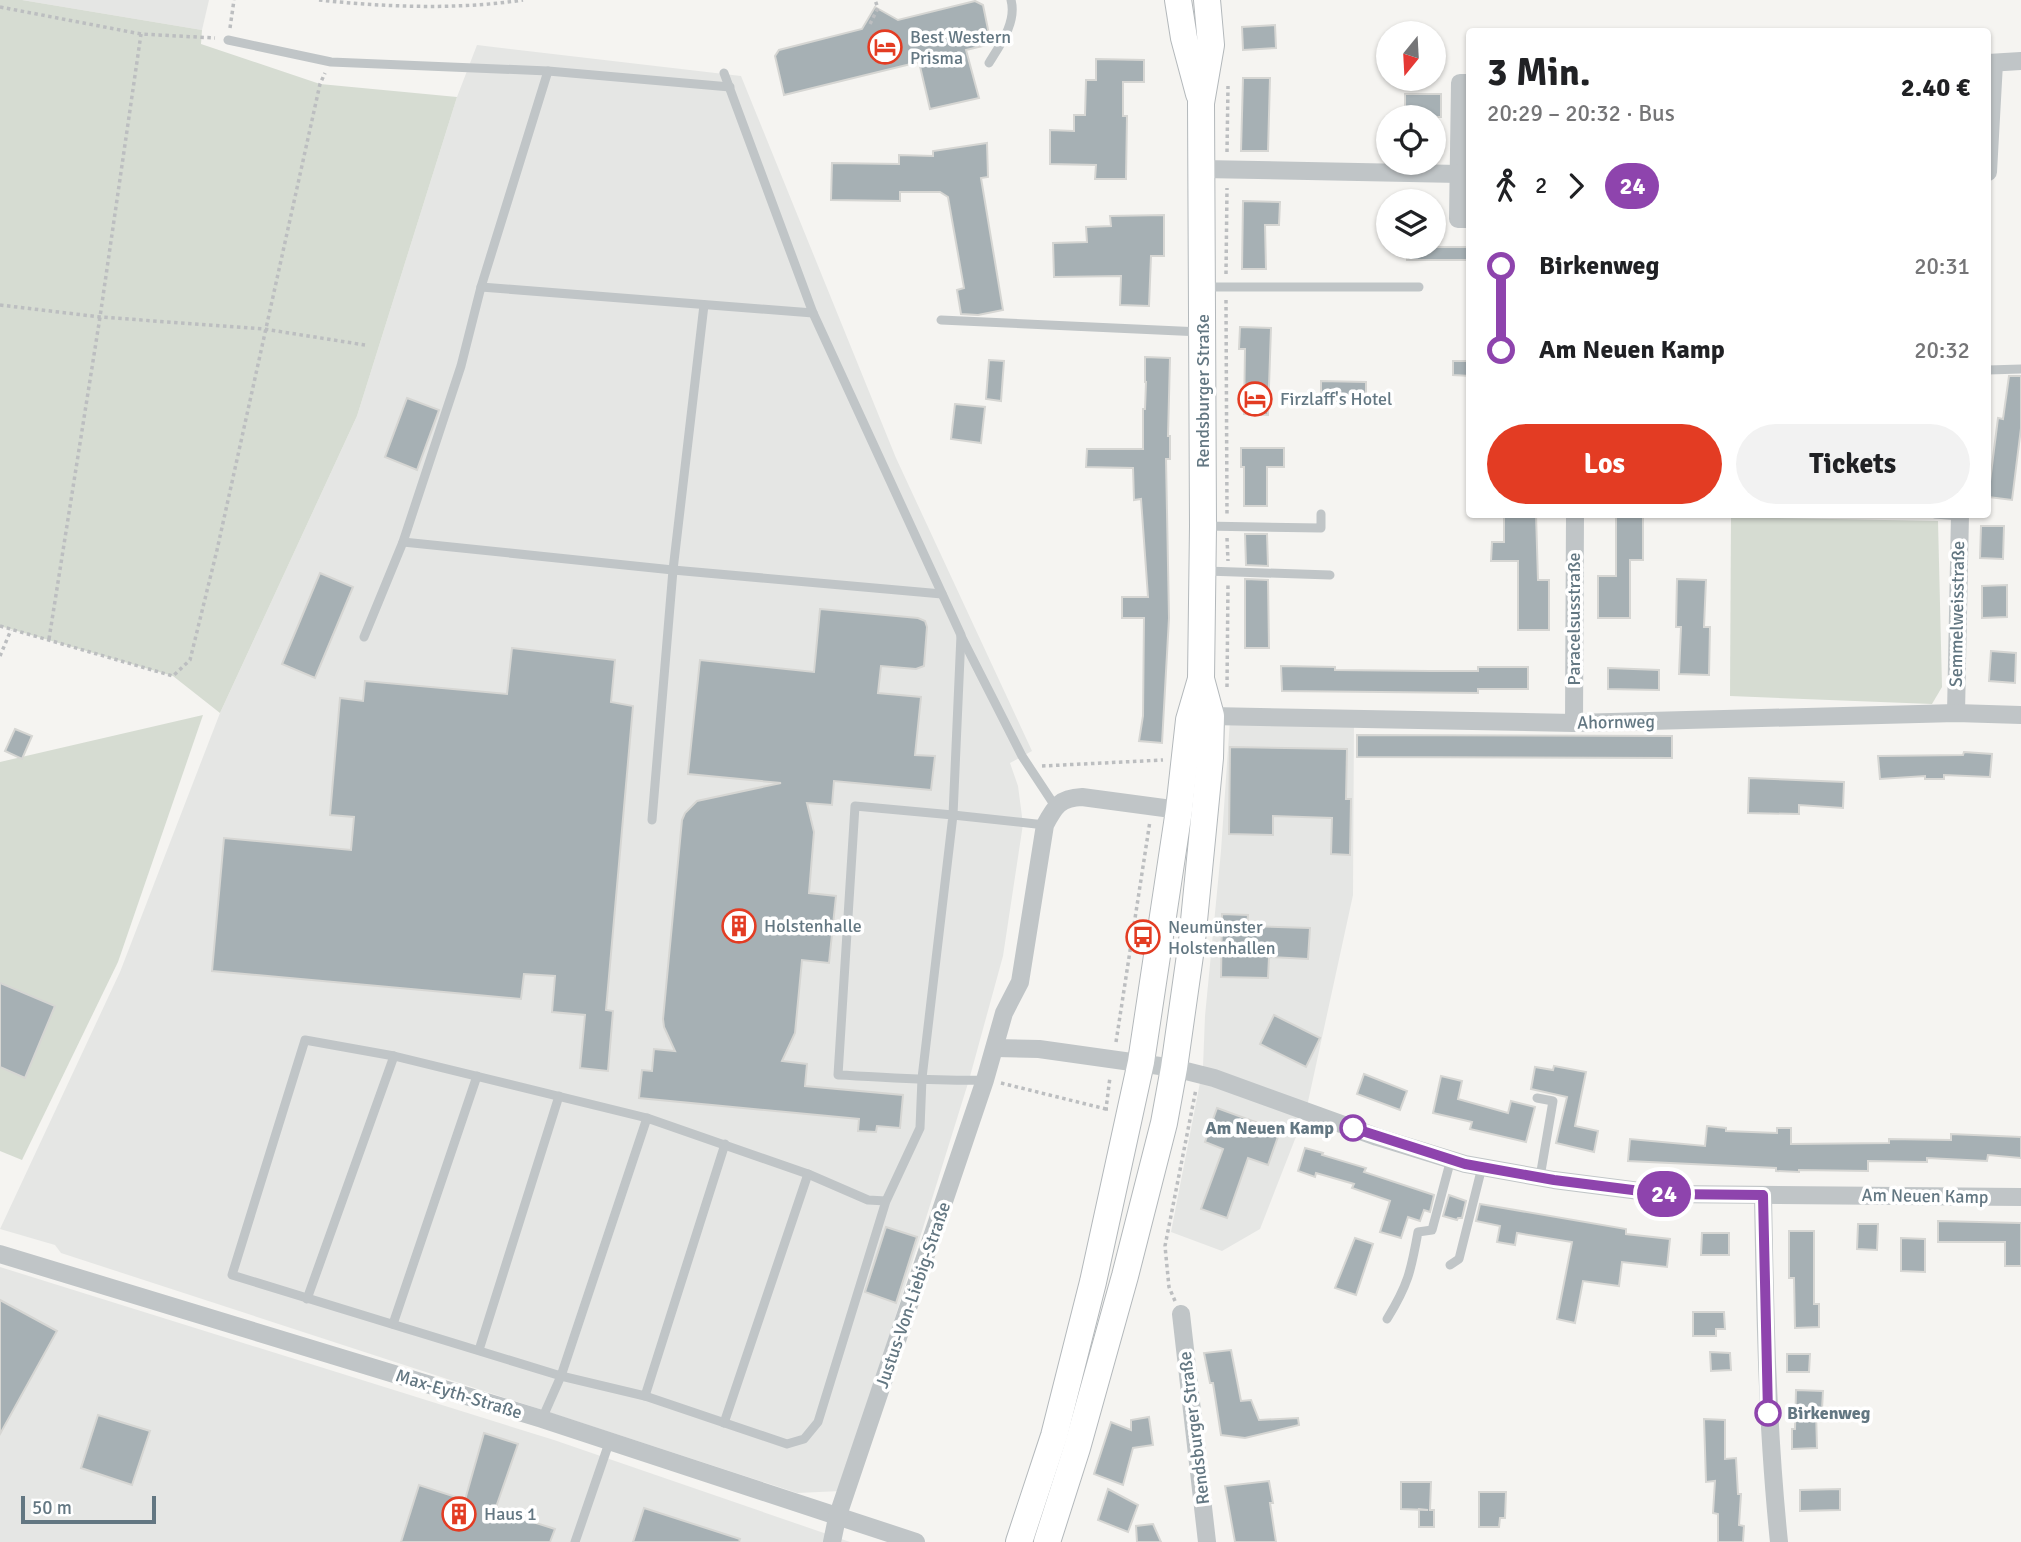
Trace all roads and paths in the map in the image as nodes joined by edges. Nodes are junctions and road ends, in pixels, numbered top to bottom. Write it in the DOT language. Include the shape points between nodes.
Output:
graph roads {
  1 [pos="234,0"];
  2 [pos="319,0"];
  3 [pos="523,0"];
  4 [pos="875,0"];
  5 [pos="1010,0"];
  6 [pos="1178,0"];
  7 [pos="1207,0"];
  8 [pos="0,7"];
  9 [pos="870,24"];
  10 [pos="141,34"];
  11 [pos="228,40"];
  12 [pos="2021,61"];
  13 [pos="331,62"];
  14 [pos="989,63"];
  15 [pos="1991,63"];
  16 [pos="548,71"];
  17 [pos="724,74"];
  18 [pos="1466,83"];
  19 [pos="730,87"];
  20 [pos="1201,103"];
  21 [pos="1202,169"];
  22 [pos="1459,174"];
  23 [pos="1466,219"];
  24 [pos="1419,286"];
  25 [pos="481,287"];
  26 [pos="1203,287"];
  27 [pos="0,305"];
  28 [pos="704,305"];
  29 [pos="813,313"];
  30 [pos="100,317"];
  31 [pos="941,320"];
  32 [pos="264,329"];
  33 [pos="1203,332"];
  34 [pos="365,345"];
  35 [pos="2021,369"];
  36 [pos="1991,370"];
  37 [pos="1321,514"];
  38 [pos="1575,518"];
  39 [pos="1959,518"];
  40 [pos="1203,526"];
  41 [pos="403,542"];
  42 [pos="673,570"];
  43 [pos="1203,571"];
  44 [pos="1331,575"];
  45 [pos="942,594"];
  46 [pos="0,626"];
  47 [pos="11,630"];
  48 [pos="961,635"];
  49 [pos="364,637"];
  50 [pos="49,639"];
  51 [pos="0,656"];
  52 [pos="1201,679"];
  53 [pos="1956,713"];
  54 [pos="2021,715"];
  55 [pos="1211,716"];
  56 [pos="1574,723"];
  57 [pos="1029,766"];
  58 [pos="1163,771"];
  59 [pos="1208,780"];
  60 [pos="1152,805"];
  61 [pos="1055,806"];
  62 [pos="1179,810"];
  63 [pos="954,815"];
  64 [pos="652,820"];
  65 [pos="1045,825"];
  66 [pos="1201,855"];
  67 [pos="995,1048"];
  68 [pos="394,1056"];
  69 [pos="1113,1060"];
  70 [pos="1141,1062"];
  71 [pos="1174,1068"];
  72 [pos="477,1076"];
  73 [pos="922,1078"];
  74 [pos="985,1080"];
  75 [pos="559,1096"];
  76 [pos="1538,1098"];
  77 [pos="1106,1109"];
  78 [pos="647,1118"];
  79 [pos="1188,1130"];
  80 [pos="725,1144"];
  81 [pos="1451,1159"];
  82 [pos="1482,1167"];
  83 [pos="808,1174"];
  84 [pos="1540,1177"];
  85 [pos="1763,1195"];
  86 [pos="2021,1197"];
  87 [pos="886,1201"];
  88 [pos="0,1254"];
  89 [pos="1450,1265"];
  90 [pos="307,1299"];
  91 [pos="1181,1314"];
  92 [pos="1387,1319"];
  93 [pos="393,1324"];
  94 [pos="479,1350"];
  95 [pos="561,1376"];
  96 [pos="645,1396"];
  97 [pos="542,1419"];
  98 [pos="724,1423"];
  99 [pos="610,1443"];
  100 [pos="837,1518"];
  101 [pos="575,1542"];
  102 [pos="832,1542"];
  103 [pos="916,1542"];
  104 [pos="1019,1542"];
  105 [pos="1047,1542"];
  106 [pos="1207,1542"];
  107 [pos="1779,1542"];
  1 -- 11 [label="path"];
  2 -- 3 [label="path" via="373,6"];
  4 -- 9 [label="path" via="878,8"];
  5 -- 14 [label="lane" via="1007,36"];
  6 -- 20 [label="main road, Rendsburger Straße"];
  7 -- 20 [label="main road, Rendsburger Straße" via="1211,45"];
  8 -- 10 [label="path"];
  10 -- 11 [label="path"];
  10 -- 30 [label="path"];
  11 -- 13 [label="lane"];
  12 -- 15 [label="street"];
  13 -- 16 [label="lane"];
  13 -- 32 [label="path" via="320,84"];
  16 -- 19 [label="lane"];
  16 -- 25 [label="lane"];
  17 -- 19 [label="lane"];
  18 -- 22 [label="street" via="1460,83"];
  19 -- 29 [label="lane"];
  20 -- 21 [label="main road, Rendsburger Straße"];
  21 -- 22 [label="street"];
  21 -- 26 [label="main road, Rendsburger Straße"];
  22 -- 23 [label="street" via="1458,219"];
  24 -- 26 [label="lane"];
  25 -- 28 [label="lane"];
  25 -- 41 [label="lane" via="461,366"];
  26 -- 33 [label="main road, Rendsburger Straße"];
  27 -- 30 [label="path"];
  28 -- 29 [label="lane"];
  28 -- 42 [label="lane"];
  29 -- 45 [label="lane"];
  30 -- 32 [label="path"];
  30 -- 50 [label="path"];
  31 -- 33 [label="lane"];
  32 -- 34 [label="path"];
  32 -- 50 [label="path" via="190,660 173,676"];
  33 -- 40 [label="main road, Rendsburger Straße"];
  35 -- 36 [label="lane"];
  37 -- 40 [label="lane" via="1321,528"];
  38 -- 56 [label="street, Paracelsusstraße"];
  39 -- 53 [label="street, Semmelweisstraße"];
  40 -- 43 [label="main road, Rendsburger Straße"];
  41 -- 42 [label="lane"];
  41 -- 49 [label="lane"];
  42 -- 45 [label="lane"];
  42 -- 64 [label="lane"];
  43 -- 44 [label="lane"];
  43 -- 52 [label="main road, Rendsburger Straße"];
  45 -- 48 [label="lane"];
  46 -- 47 [label="path"];
  47 -- 50 [label="path"];
  47 -- 51 [label="path"];
  48 -- 57 [label="lane"];
  48 -- 63 [label="lane"];
  52 -- 55 [label="main road, Rendsburger Straße"];
  52 -- 62 [label="main road, Rendsburger Straße" via="1189,720"];
  53 -- 54 [label="street, Ahornweg"];
  53 -- 56 [label="street, Ahornweg"];
  55 -- 56 [label="street, Ahornweg"];
  55 -- 59 [label="main road, Rendsburger Straße"];
  57 -- 58 [label="path" via="1168,760"];
  57 -- 61 [label="lane"];
  59 -- 62 [label="street" via="1195,799"];
  59 -- 66 [label="main road, Rendsburger Straße"];
  60 -- 61 [label="street" via="1082,797"];
  60 -- 62 [label="street"];
  60 -- 69 [label="path"];
  61 -- 65 [label="street, Justus-Von-Liebig-Straße"];
  62 -- 66 [label="street, Rendsburger Straße" via="1188,818"];
  62 -- 70 [label="main road, Rendsburger Straße"];
  63 -- 65 [label="lane"];
  63 -- 73 [label="lane"];
  63 -- 73 [label="lane" via="855,806 838,1075"];
  65 -- 67 [label="street, Justus-Von-Liebig-Straße" via="1020,982 1004,1013"];
  66 -- 71 [label="main road, Rendsburger Straße"];
  67 -- 69 [label="street"];
  67 -- 74 [label="street, Justus-Von-Liebig-Straße"];
  68 -- 72 [label="lane"];
  68 -- 90 [label="lane"];
  68 -- 90 [label="lane" via="305,1040 233,1275"];
  69 -- 70 [label="street"];
  70 -- 71 [label="street"];
  70 -- 104 [label="main road, Rendsburger Straße" via="1054,1436"];
  71 -- 81 [label="street, Am Neuen Kamp"];
  71 -- 105 [label="main road, Rendsburger Straße" via="1125,1276"];
  72 -- 75 [label="lane"];
  72 -- 93 [label="lane"];
  73 -- 74 [label="lane"];
  73 -- 87 [label="lane" via="920,1128"];
  74 -- 77 [label="path"];
  74 -- 100 [label="street, Justus-Von-Liebig-Straße"];
  75 -- 78 [label="lane"];
  75 -- 94 [label="lane"];
  76 -- 84 [label="lane" via="1553,1101"];
  78 -- 80 [label="lane"];
  78 -- 95 [label="lane"];
  79 -- 91 [label="path" via="1165,1247 1169,1287"];
  80 -- 83 [label="lane"];
  80 -- 96 [label="lane"];
  81 -- 82 [label="street, Am Neuen Kamp"];
  81 -- 92 [label="lane" via="1432,1230 1418,1232 1411,1272"];
  82 -- 84 [label="street, Am Neuen Kamp"];
  82 -- 89 [label="lane" via="1459,1259"];
  83 -- 87 [label="lane" via="868,1200"];
  83 -- 98 [label="lane"];
  84 -- 85 [label="street, Am Neuen Kamp" via="1664,1194"];
  85 -- 86 [label="street, Am Neuen Kamp"];
  85 -- 107 [label="street" via="1767,1394"];
  87 -- 98 [label="lane" via="818,1422 804,1439 787,1444"];
  88 -- 97 [label="street, Max-Eyth-Straße"];
  90 -- 93 [label="lane"];
  91 -- 106 [label="street, Rendsburger Straße"];
  93 -- 94 [label="lane"];
  94 -- 95 [label="lane"];
  95 -- 96 [label="lane"];
  95 -- 97 [label="lane"];
  96 -- 98 [label="lane"];
  97 -- 99 [label="street, Max-Eyth-Straße"];
  99 -- 100 [label="street, Max-Eyth-Straße"];
  99 -- 101 [label="lane"];
  100 -- 102 [label="street, Justus-Von-Liebig-Straße"];
  100 -- 103 [label="street, Max-Eyth-Straße"];
}
